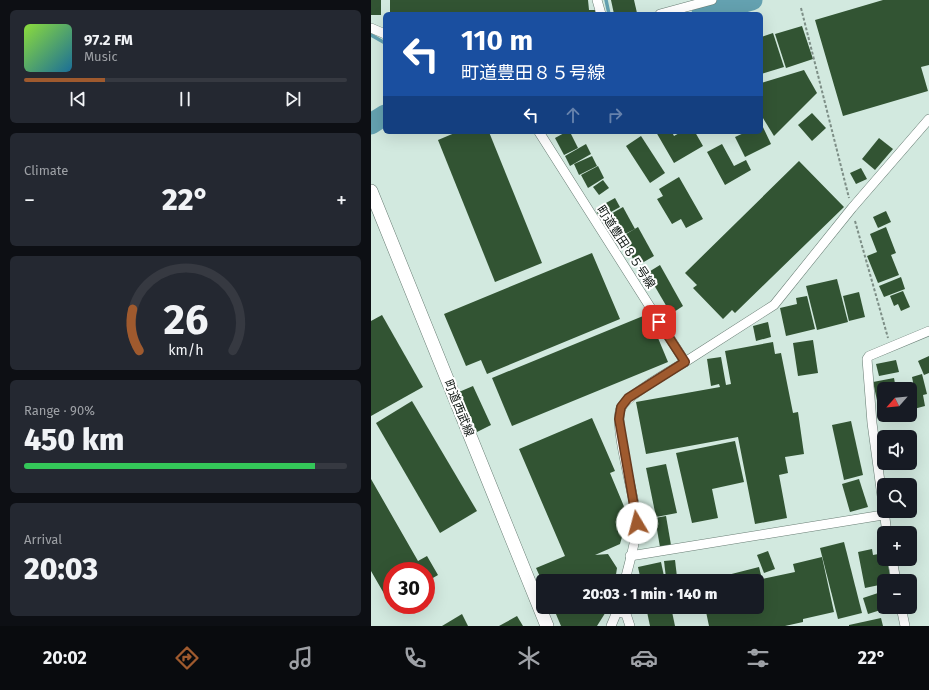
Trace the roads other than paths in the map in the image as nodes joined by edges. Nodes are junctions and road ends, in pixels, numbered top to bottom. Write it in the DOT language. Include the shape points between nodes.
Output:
graph roads {
  1 [pos="597,0"];
  2 [pos="712,0"];
  3 [pos="600,12"];
  4 [pos="667,12"];
  5 [pos="371,28"];
  6 [pos="383,33"];
  7 [pos="929,119"];
  8 [pos="540,134"];
  9 [pos="371,191"];
  10 [pos="929,331"];
  11 [pos="685,362"];
  12 [pos="879,478"];
  13 [pos="877,516"];
  14 [pos="630,556"];
  15 [pos="626,574"];
  16 [pos="616,614"];
  17 [pos="626,614"];
  18 [pos="902,614"];
  19 [pos="547,626"];
  20 [pos="611,626"];
  21 [pos="630,626"];
  22 [pos="905,626"];
  1 -- 3 [label="street"];
  2 -- 4 [label="street"];
  5 -- 6 [label="street"];
  7 -- 11 [label="street" via="852,208 774,305"];
  8 -- 11 [label="street, 町道豊田８５号線"];
  9 -- 19 [label="street, 町道西武線"];
  10 -- 12 [label="street" via="867,359"];
  11 -- 14 [label="street" via="628,398 621,407 619,419 623,452 633,490 637,523"];
  13 -- 14 [label="street"];
  14 -- 15 [label="street"];
  16 -- 20 [label="street"];
  17 -- 21 [label="street"];
  18 -- 22 [label="street"];
}
